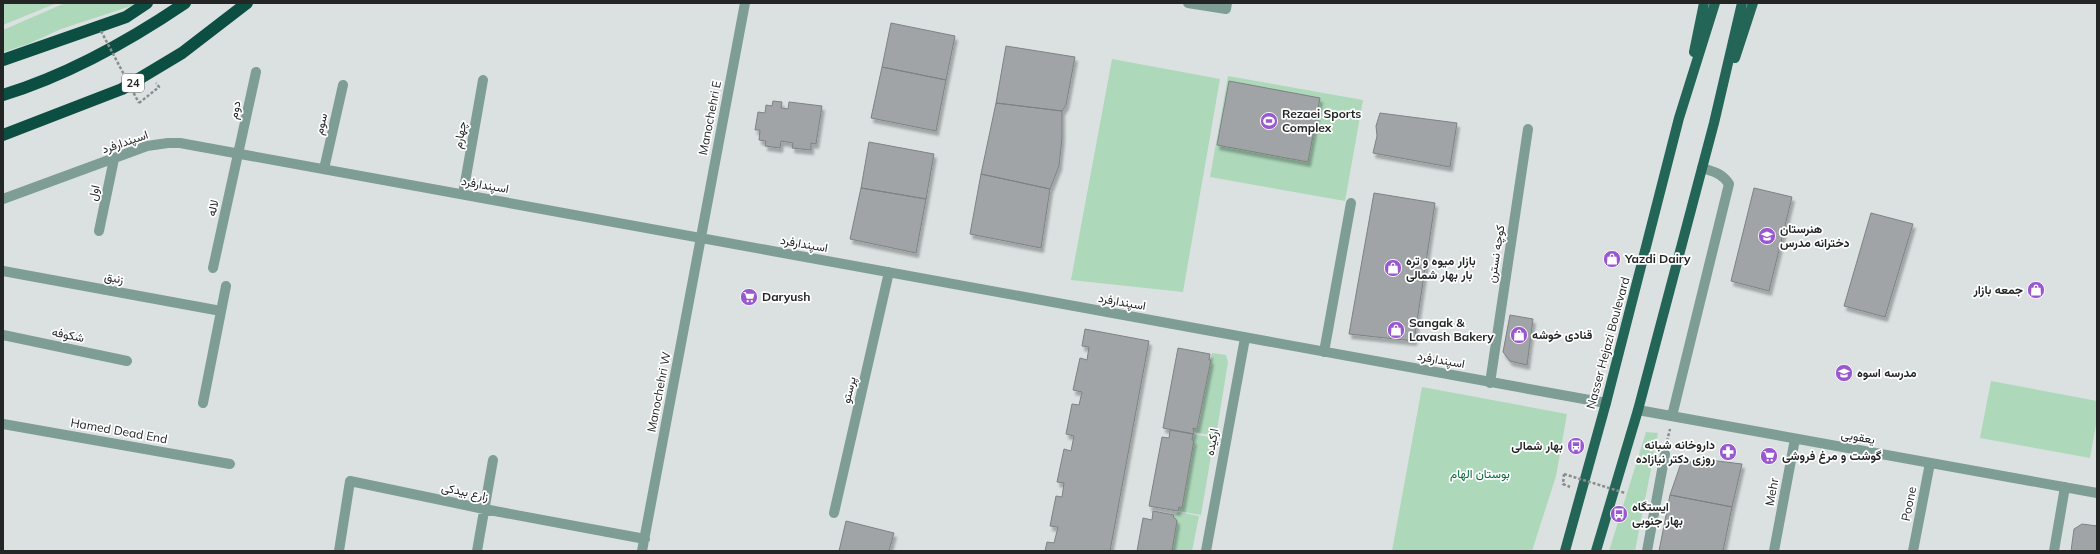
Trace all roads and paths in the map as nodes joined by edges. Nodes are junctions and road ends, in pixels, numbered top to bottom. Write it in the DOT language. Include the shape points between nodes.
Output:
graph roads {
  1 [pos="148,3"];
  2 [pos="185,3"];
  3 [pos="247,3"];
  4 [pos="745,3"];
  5 [pos="1188,3"];
  6 [pos="1704,3"];
  7 [pos="1715,3"];
  8 [pos="1742,3"];
  9 [pos="1753,3"];
  10 [pos="1226,6"];
  11 [pos="101,31"];
  12 [pos="3,60"];
  13 [pos="256,72"];
  14 [pos="483,80"];
  15 [pos="343,85"];
  16 [pos="158,87"];
  17 [pos="3,95"];
  18 [pos="1679,118"];
  19 [pos="1714,123"];
  20 [pos="1528,129"];
  21 [pos="3,135"];
  22 [pos="239,153"];
  23 [pos="114,159"];
  24 [pos="1702,168"];
  25 [pos="324,169"];
  26 [pos="464,194"];
  27 [pos="3,199"];
  28 [pos="1352,204"];
  29 [pos="99,231"];
  30 [pos="701,238"];
  31 [pos="213,268"];
  32 [pos="3,271"];
  33 [pos="889,272"];
  34 [pos="226,286"];
  35 [pos="221,311"];
  36 [pos="3,335"];
  37 [pos="1245,338"];
  38 [pos="1324,352"];
  39 [pos="127,361"];
  40 [pos="1490,383"];
  41 [pos="1606,403"];
  42 [pos="203,404"];
  43 [pos="1638,410"];
  44 [pos="1672,416"];
  45 [pos="3,424"];
  46 [pos="1795,439"];
  47 [pos="1665,454"];
  48 [pos="493,460"];
  49 [pos="1930,463"];
  50 [pos="230,464"];
  51 [pos="1563,484"];
  52 [pos="2065,487"];
  53 [pos="1625,493"];
  54 [pos="2097,493"];
  55 [pos="484,509"];
  56 [pos="834,513"];
  57 [pos="645,539"];
  58 [pos="339,551"];
  59 [pos="477,551"];
  60 [pos="642,551"];
  61 [pos="1206,551"];
  62 [pos="1565,551"];
  63 [pos="1596,551"];
  64 [pos="1647,551"];
  65 [pos="1774,551"];
  66 [pos="1913,551"];
  67 [pos="2054,551"];
  1 -- 12 [label="highway" via="126,17"];
  2 -- 17 [label="highway" via="156,23 80,65"];
  3 -- 21 [label="highway, 24" via="182,53 122,89"];
  4 -- 30 [label="street, Manochehri E"];
  5 -- 10 [label="street"];
  6 -- 18 [label="main road"];
  7 -- 18 [label="main road, Nasser Hejazi Boulevard"];
  8 -- 19 [label="main road"];
  9 -- 19 [label="main road"];
  11 -- 16 [label="path, bridge" via="139,103"];
  13 -- 22 [label="street, دوم"];
  14 -- 26 [label="street, چهارم"];
  15 -- 25 [label="street, سوم"];
  18 -- 41 [label="main road, Nasser Hejazi Boulevard"];
  19 -- 24 [label="main road"];
  20 -- 40 [label="street, کوچه نسترن"];
  22 -- 23 [label="street, اسپندارفرد" via="168,143 147,146"];
  22 -- 25 [label="street, اسپندارفرد"];
  22 -- 31 [label="street, لاله"];
  23 -- 27 [label="street, اسپندارفرد"];
  23 -- 29 [label="street, اول"];
  24 -- 43 [label="main road"];
  24 -- 44 [label="street" via="1717,172 1729,184"];
  25 -- 26 [label="street, اسپندارفرد"];
  26 -- 30 [label="street, اسپندارفرد"];
  28 -- 38 [label="street"];
  30 -- 33 [label="street, اسپندارفرد"];
  30 -- 57 [label="street, Manochehri W"];
  32 -- 35 [label="street, زنبق"];
  33 -- 37 [label="street, اسپندارفرد"];
  33 -- 56 [label="street, پرستو"];
  34 -- 35 [label="street"];
  35 -- 42 [label="street"];
  36 -- 39 [label="street, شکوفه"];
  37 -- 38 [label="street, اسپندارفرد"];
  37 -- 61 [label="street, ارکیده"];
  38 -- 40 [label="street, اسپندارفرد"];
  40 -- 41 [label="street, اسپندارفرد"];
  41 -- 62 [label="main road, Nasser Hejazi Boulevard"];
  43 -- 44 [label="street, یعقوبی"];
  43 -- 63 [label="main road"];
  44 -- 46 [label="street, یعقوبی"];
  44 -- 47 [label="path"];
  45 -- 50 [label="street, Hamed Dead End"];
  46 -- 49 [label="street, یعقوبی"];
  46 -- 65 [label="street, Mehr"];
  47 -- 64 [label="street"];
  48 -- 55 [label="street"];
  49 -- 52 [label="street, یعقوبی"];
  49 -- 66 [label="street, Poone"];
  51 -- 53 [label="path, bridge" via="1564,474"];
  52 -- 54 [label="street, یعقوبی"];
  52 -- 67 [label="street"];
  55 -- 57 [label="street, زارع بیدکی"];
  55 -- 58 [label="street, زارع بیدکی" via="350,481"];
  55 -- 59 [label="street"];
  57 -- 60 [label="street, Manochehri W"];
}
